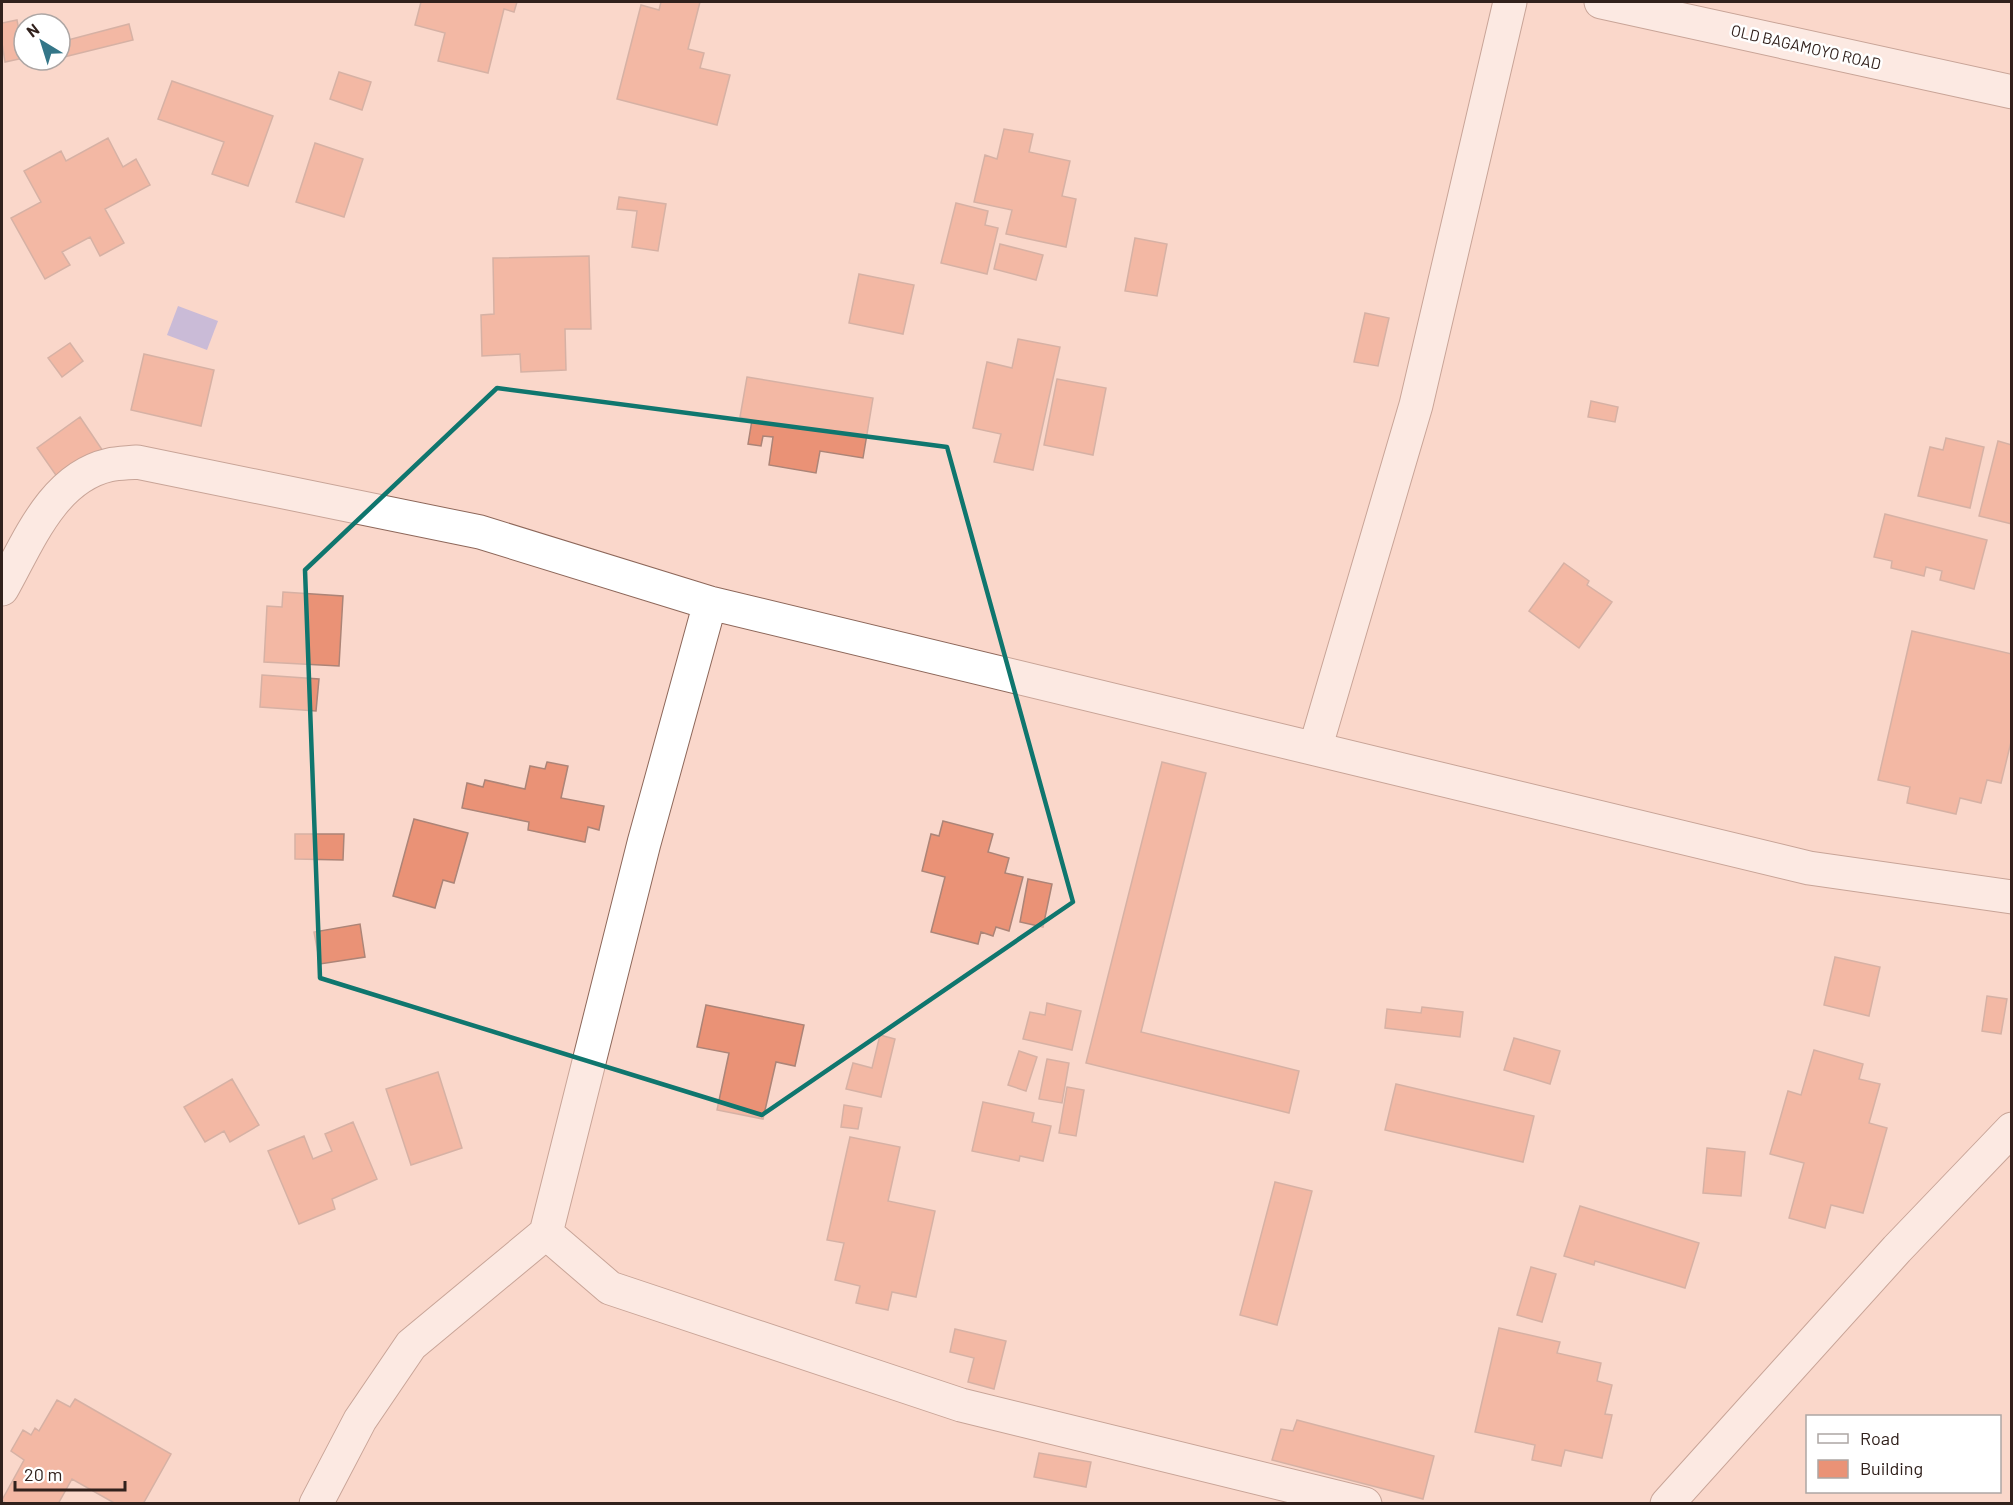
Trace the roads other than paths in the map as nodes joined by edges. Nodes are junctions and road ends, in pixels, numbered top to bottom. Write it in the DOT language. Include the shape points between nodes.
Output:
graph roads {
  1 [pos="1510,2"];
  2 [pos="1601,2"];
  3 [pos="2012,92"];
  4 [pos="2,589"];
  5 [pos="710,603"];
  6 [pos="1315,749"];
  7 [pos="2012,897"];
  8 [pos="2012,1129"];
  9 [pos="546,1233"];
  10 [pos="316,1503"];
  11 [pos="1365,1503"];
  12 [pos="1667,1503"];
  1 -- 6 [label="street" via="1416,405"];
  2 -- 3 [label="street, OLD BAGAMOYO ROAD"];
  4 -- 5 [label="street" via="59,494 81,476 108,465 137,462 480,532"];
  5 -- 6 [label="street"];
  5 -- 9 [label="street" via="644,843"];
  6 -- 7 [label="street" via="1809,868"];
  8 -- 12 [label="street"];
  9 -- 10 [label="street" via="411,1345 360,1420"];
  9 -- 11 [label="street" via="610,1288 961,1405"];
}
